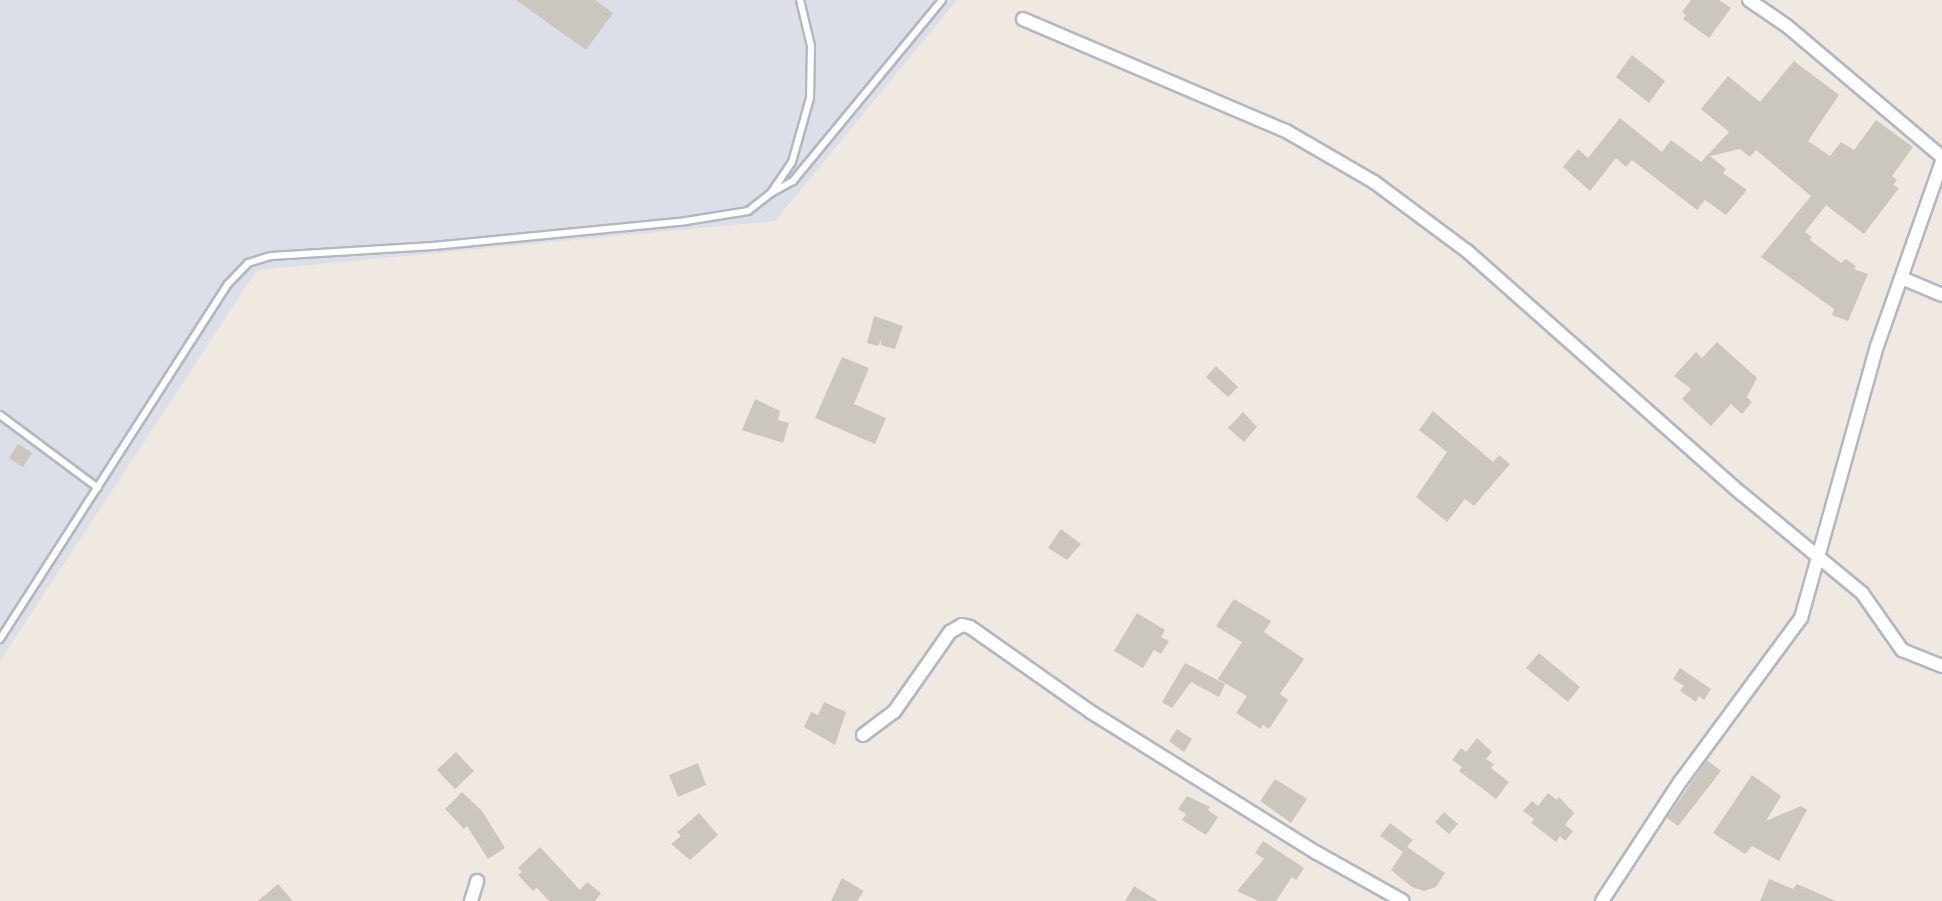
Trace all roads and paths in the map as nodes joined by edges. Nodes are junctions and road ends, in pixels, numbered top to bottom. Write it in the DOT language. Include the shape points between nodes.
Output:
graph roads {
  1 [pos="800,0"];
  2 [pos="942,0"];
  3 [pos="1749,0"];
  4 [pos="1023,19"];
  5 [pos="1942,159"];
  6 [pos="771,193"];
  7 [pos="1902,278"];
  8 [pos="1942,295"];
  9 [pos="0,415"];
  10 [pos="98,488"];
  11 [pos="1818,555"];
  12 [pos="0,639"];
  13 [pos="1942,666"];
  14 [pos="863,735"];
  15 [pos="477,881"];
  16 [pos="471,901"];
  17 [pos="1403,901"];
  18 [pos="1603,901"];
  1 -- 6 [label="lane" via="811,46 810,98 792,162"];
  2 -- 6 [label="lane" via="793,181"];
  3 -- 5 [label="street" via="1780,20"];
  4 -- 11 [label="street" via="1286,131 1374,182 1467,251 1742,494"];
  5 -- 7 [label="street"];
  6 -- 10 [label="lane" via="748,211 686,221 257,259 227,285"];
  7 -- 8 [label="street"];
  7 -- 11 [label="street" via="1877,346"];
  9 -- 10 [label="lane"];
  10 -- 12 [label="lane"];
  11 -- 13 [label="street" via="1862,593 1902,650"];
  11 -- 18 [label="street" via="1801,618 1680,782"];
  14 -- 17 [label="street" via="894,712 950,632 962,625 970,627 1091,712 1317,853"];
  15 -- 16 [label="street"];
}
